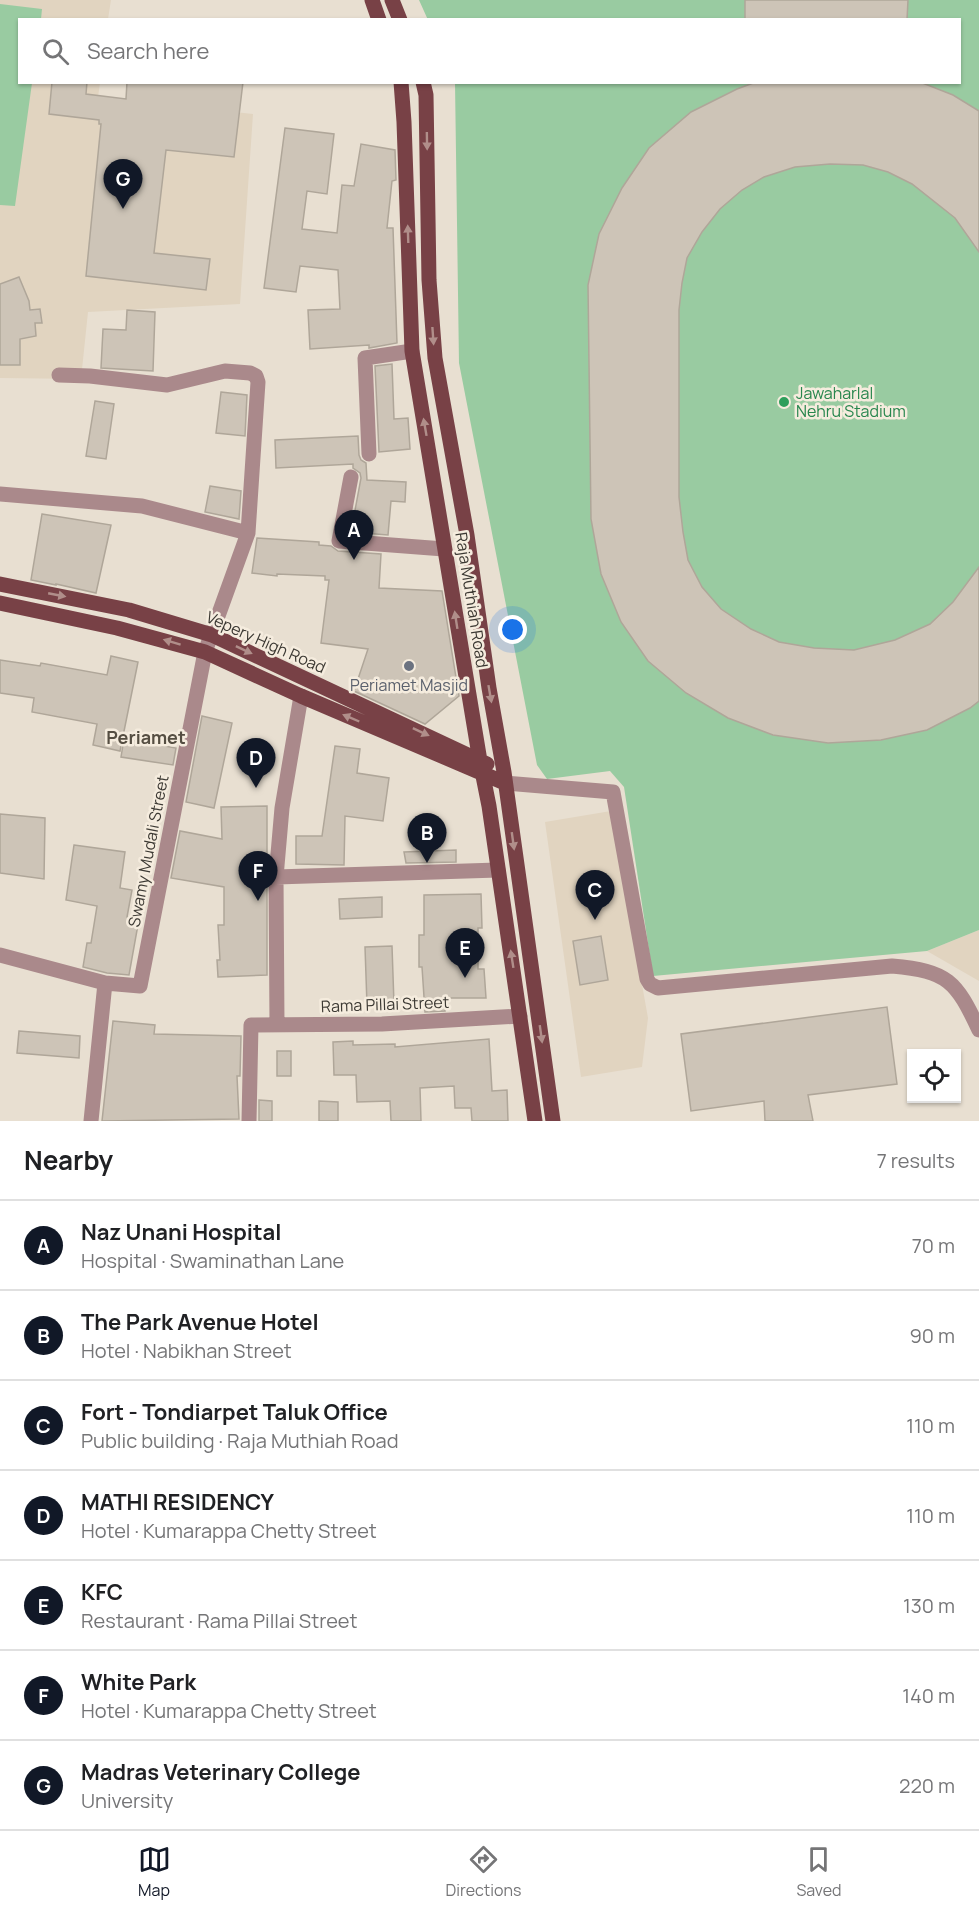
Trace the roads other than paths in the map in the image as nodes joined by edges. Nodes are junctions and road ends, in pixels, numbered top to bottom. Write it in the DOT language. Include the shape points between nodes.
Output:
graph roads {
  1 [pos="372,0"];
  2 [pos="392,0"];
  3 [pos="378,18"];
  4 [pos="399,18"];
  5 [pos="401,84"];
  6 [pos="423,84"];
  7 [pos="412,351"];
  8 [pos="59,375"];
  9 [pos="369,454"];
  10 [pos="351,477"];
  11 [pos="0,494"];
  12 [pos="248,533"];
  13 [pos="444,549"];
  14 [pos="0,584"];
  15 [pos="0,603"];
  16 [pos="212,634"];
  17 [pos="205,652"];
  18 [pos="301,696"];
  19 [pos="481,767"];
  20 [pos="505,778"];
  21 [pos="498,870"];
  22 [pos="276,877"];
  23 [pos="0,955"];
  24 [pos="105,983"];
  25 [pos="520,1016"];
  26 [pos="278,1024"];
  27 [pos="979,1030"];
  28 [pos="91,1121"];
  29 [pos="249,1121"];
  30 [pos="535,1121"];
  31 [pos="553,1121"];
  1 -- 3 [label="main road"];
  2 -- 4 [label="main road"];
  7 -- 5 [label="main road, Raja Muthiah Road, one-way"];
  6 -- 20 [label="main road, Raja Muthiah Road, one-way" via="435,358"];
  7 -- 9 [label="street" via="365,358"];
  13 -- 7 [label="main road, Raja Muthiah Road, one-way"];
  8 -- 12 [label="street" via="167,385 225,371 256,376"];
  10 -- 13 [label="street" via="339,541"];
  11 -- 12 [label="street" via="142,506"];
  12 -- 16 [label="street"];
  19 -- 13 [label="main road, Raja Muthiah Road, one-way"];
  14 -- 16 [label="main road, Vepery High Road, one-way" via="129,610"];
  17 -- 15 [label="main road, Vepery High Road, one-way"];
  16 -- 17 [label="street"];
  16 -- 19 [label="main road, Vepery High Road, one-way"];
  17 -- 18 [label="main road, Vepery High Road"];
  17 -- 24 [label="street, Swamy Mudali Street" via="140,986"];
  19 -- 18 [label="main road, Vepery High Road, one-way"];
  18 -- 22 [label="street" via="282,808"];
  19 -- 20 [label="main road, Vepery High Road"];
  19 -- 21 [label="main road, Raja Muthiah Road"];
  20 -- 27 [label="street" via="613,792 650,984 658,988 892,966 915,968 935,973 951,984 964,997"];
  20 -- 31 [label="main road, Raja Muthiah Road, one-way"];
  21 -- 22 [label="street"];
  25 -- 21 [label="main road, Raja Muthiah Road, one-way"];
  22 -- 26 [label="street"];
  23 -- 24 [label="street"];
  24 -- 28 [label="street"];
  25 -- 26 [label="street, Rama Pillai Street" via="382,1024"];
  25 -- 30 [label="main road, Raja Muthiah Road"];
  26 -- 29 [label="street, Rama Pillai Street" via="251,1025"];
}
